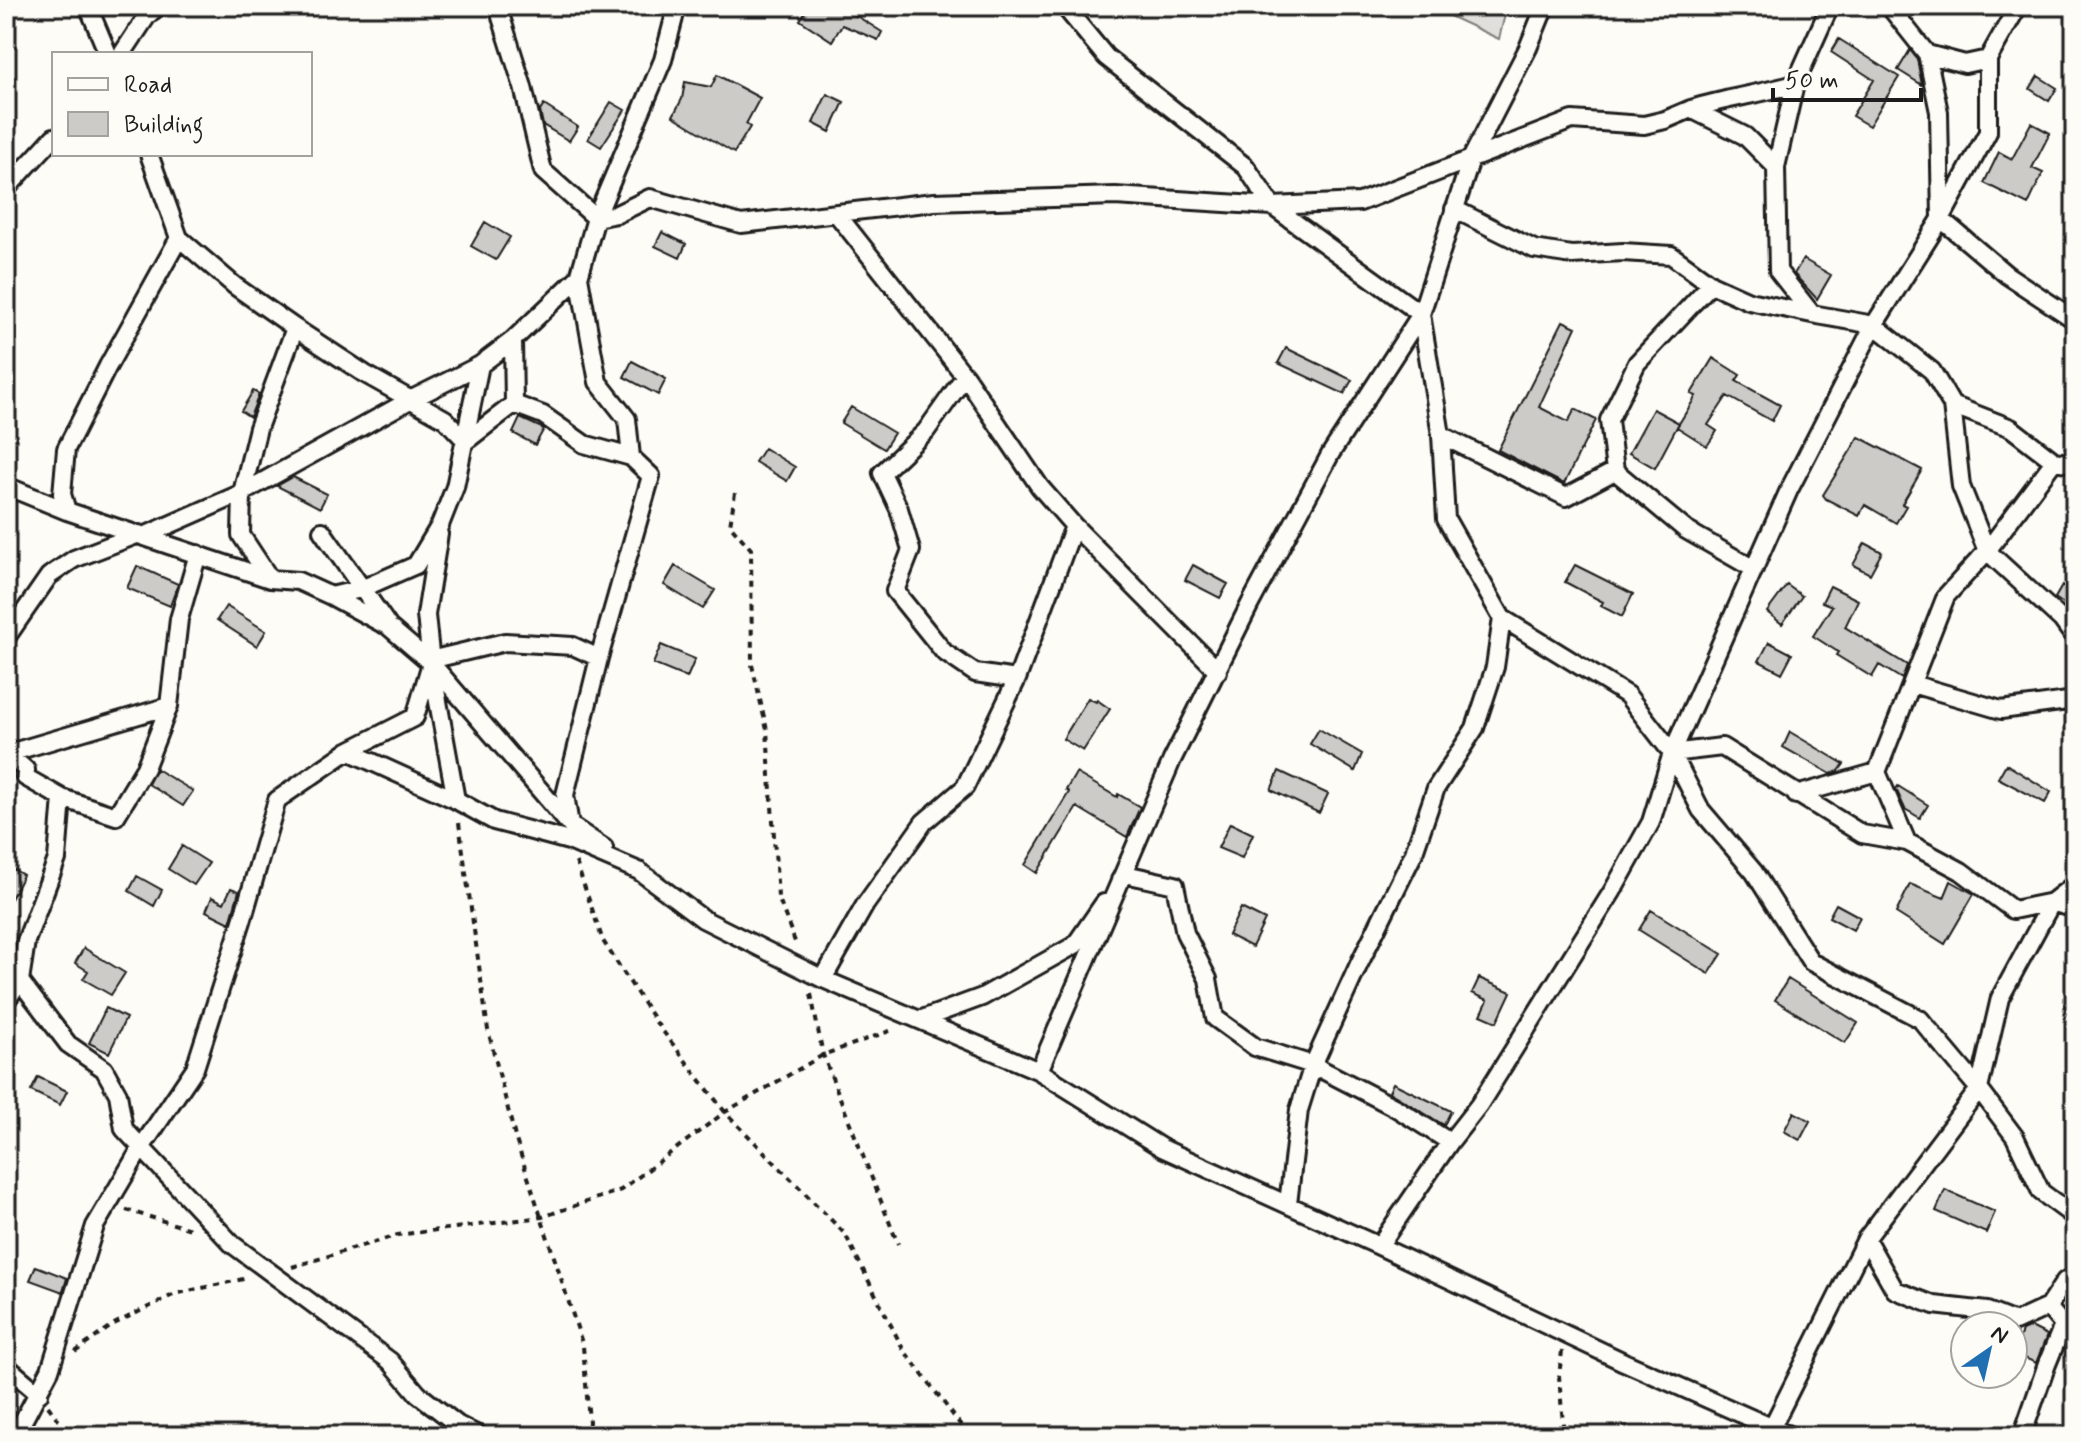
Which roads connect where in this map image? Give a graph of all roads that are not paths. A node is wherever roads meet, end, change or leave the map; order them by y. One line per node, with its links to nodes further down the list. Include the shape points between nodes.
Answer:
1 (88, 6): 10 (street)
2 (158, 6): 11 (street)
3 (677, 6): 24 (street, via 663,60)
4 (1064, 6): 21 (street, via 1106,57 1246,167)
5 (1545, 6): 18 (street)
6 (1830, 6): 14 (street)
7 (1889, 6): 12 (street)
8 (2018, 6): 13 (street)
9 (497, 10): 24 (street, via 543,171)
10 (107, 52)
11 (123, 52)
12 (1927, 54): 13 (street, via 1965,64); 25 (street, via 1939,112)
13 (1988, 59): 25 (street, via 1988,132)
14 (1795, 84): 15 (street); 19 (street)
15 (1691, 109): 18 (street, via 1644,125 1572,120); 19 (street, via 1745,136)
16 (52, 139): 20 (street)
17 (150, 156): 26 (street)
18 (1471, 159): 21 (street, via 1360,202); 22 (street)
19 (1776, 167): 30 (street, via 1778,271)
20 (6, 189)
21 (1272, 206): 23 (street, via 1115,196 934,202); 29 (street)
22 (1454, 209): 28 (street, via 1534,249 1572,255 1671,255); 29 (street)
23 (836, 213): 24 (street, via 741,224 650,198); 36 (street)
24 (596, 218): 27 (street)
25 (1941, 219): 31 (street, via 2007,275); 32 (street)
26 (179, 238): 33 (street); 48 (street, via 66,449 62,494)
27 (579, 277): 34 (street); 42 (street, via 598,382 627,419)
28 (1711, 284): 30 (street, via 1749,301); 45 (street, via 1637,363 1609,420)
29 (1421, 314): 40 (street); 65 (street, via 1331,453)
30 (1812, 314): 32 (street)
31 (2075, 320)
32 (1874, 325): 39 (street, via 1932,371); 55 (street, via 1806,454)
33 (295, 328): 37 (street); 47 (street, via 258,428)
34 (513, 340): 35 (street); 38 (street)
35 (480, 365): 37 (street); 41 (street)
36 (965, 376): 50 (street, via 1040,487); 66 (street, via 926,431 882,473 911,550 895,591 944,652 975,673)
37 (410, 400): 41 (street, via 445,419); 47 (street)
38 (514, 404): 41 (street); 42 (street, via 543,415 584,444)
39 (1952, 405): 43 (street, via 2011,428); 53 (street, via 1961,486)
40 (1441, 435): 45 (street, via 1566,497); 59 (street, via 1446,519)
41 (466, 441): 49 (street)
42 (631, 457): 63 (street, via 651,476)
43 (2054, 461): 44 (street); 53 (street)
44 (2075, 464)
45 (1615, 471): 55 (street, via 1686,530)
46 (6, 486): 48 (street)
47 (242, 493): 52 (street); 56 (street, via 241,535)
48 (67, 511): 52 (street)
49 (440, 525): 57 (street, via 416,565); 64 (street, via 426,615)
50 (1074, 526): 65 (street); 66 (street)
51 (322, 531): 57 (street)
52 (141, 535): 54 (street); 61 (street, via 74,559 49,576)
53 (1987, 551): 62 (street); 67 (street, via 1946,596)
54 (198, 554): 56 (street); 69 (street, via 179,619)
55 (1754, 569): 72 (street)
56 (270, 579): 58 (street, via 298,581)
57 (361, 589): 58 (street); 60 (street)
58 (331, 596): 60 (street)
59 (1502, 618): 72 (street, via 1627,695); 87 (street, via 1495,667 1475,728 1436,788 1413,855)
60 (389, 627): 64 (street)
61 (6, 638)
62 (2075, 638)
63 (599, 658): 64 (street, via 573,646 505,642); 77 (street, via 565,795)
64 (430, 662): 70 (street, via 415,717); 76 (street); 77 (street)
65 (1218, 671): 79 (street, via 1172,760)
66 (1017, 679): 83 (street, via 965,787 924,822 865,905)
67 (1912, 684): 68 (street, via 2001,710); 73 (street)
68 (2075, 700)
69 (169, 706): 71 (street); 75 (street, via 145,768 116,816)
70 (348, 751): 76 (street); 91 (street, via 277,800 195,1068)
71 (6, 753): 75 (street, via 26,770 25,777)
72 (1672, 753): 74 (street, via 1722,747); 89 (street, via 1701,810 1754,872 1811,962 1920,1019); 90 (street, via 1651,822 1612,892 1479,1105)
73 (1877, 772): 74 (street); 78 (street)
74 (1796, 795): 78 (street, via 1862,834)
75 (62, 798): 84 (street, via 57,859 26,941)
76 (456, 800): 77 (street, via 494,821)
77 (569, 833): 83 (street, via 639,871 703,919)
78 (1907, 842): 81 (street, via 1961,871 2013,910)
79 (1125, 874): 86 (street, via 1075,945 982,997); 87 (street, via 1175,885 1185,933 1208,979 1215,1018 1255,1047); 88 (street)
80 (2075, 884): 81 (street)
81 (2052, 902): 82 (street); 89 (street, via 2000,998)
82 (2075, 909)
83 (823, 979): 86 (street)
84 (20, 981): 85 (street); 91 (street, via 68,1044 104,1069 118,1094 124,1129)
85 (6, 1001)
86 (922, 1019): 88 (street)
87 (1313, 1065): 90 (street); 92 (street, via 1299,1110)
88 (1039, 1071): 92 (street, via 1162,1148)
89 (1979, 1089): 93 (street, via 2015,1137 2041,1192); 94 (street)
90 (1450, 1142): 95 (street)
91 (141, 1148): 100 (street, via 95,1226); 103 (street, via 232,1244 390,1361 418,1394 458,1425)
92 (1288, 1204): 95 (street)
93 (2075, 1217)
94 (1866, 1239): 97 (street, via 1895,1290 1934,1305 1987,1311 2015,1322); 101 (street)
95 (1379, 1246): 101 (street)
96 (2075, 1277): 97 (street, via 2065,1281)
97 (2048, 1307): 98 (street)
98 (2069, 1326): 105 (street)
99 (6, 1366): 100 (street)
100 (39, 1394): 102 (street)
101 (1772, 1427): 104 (street)
102 (15, 1436)
103 (480, 1436)
104 (1791, 1436)
105 (2022, 1436)

